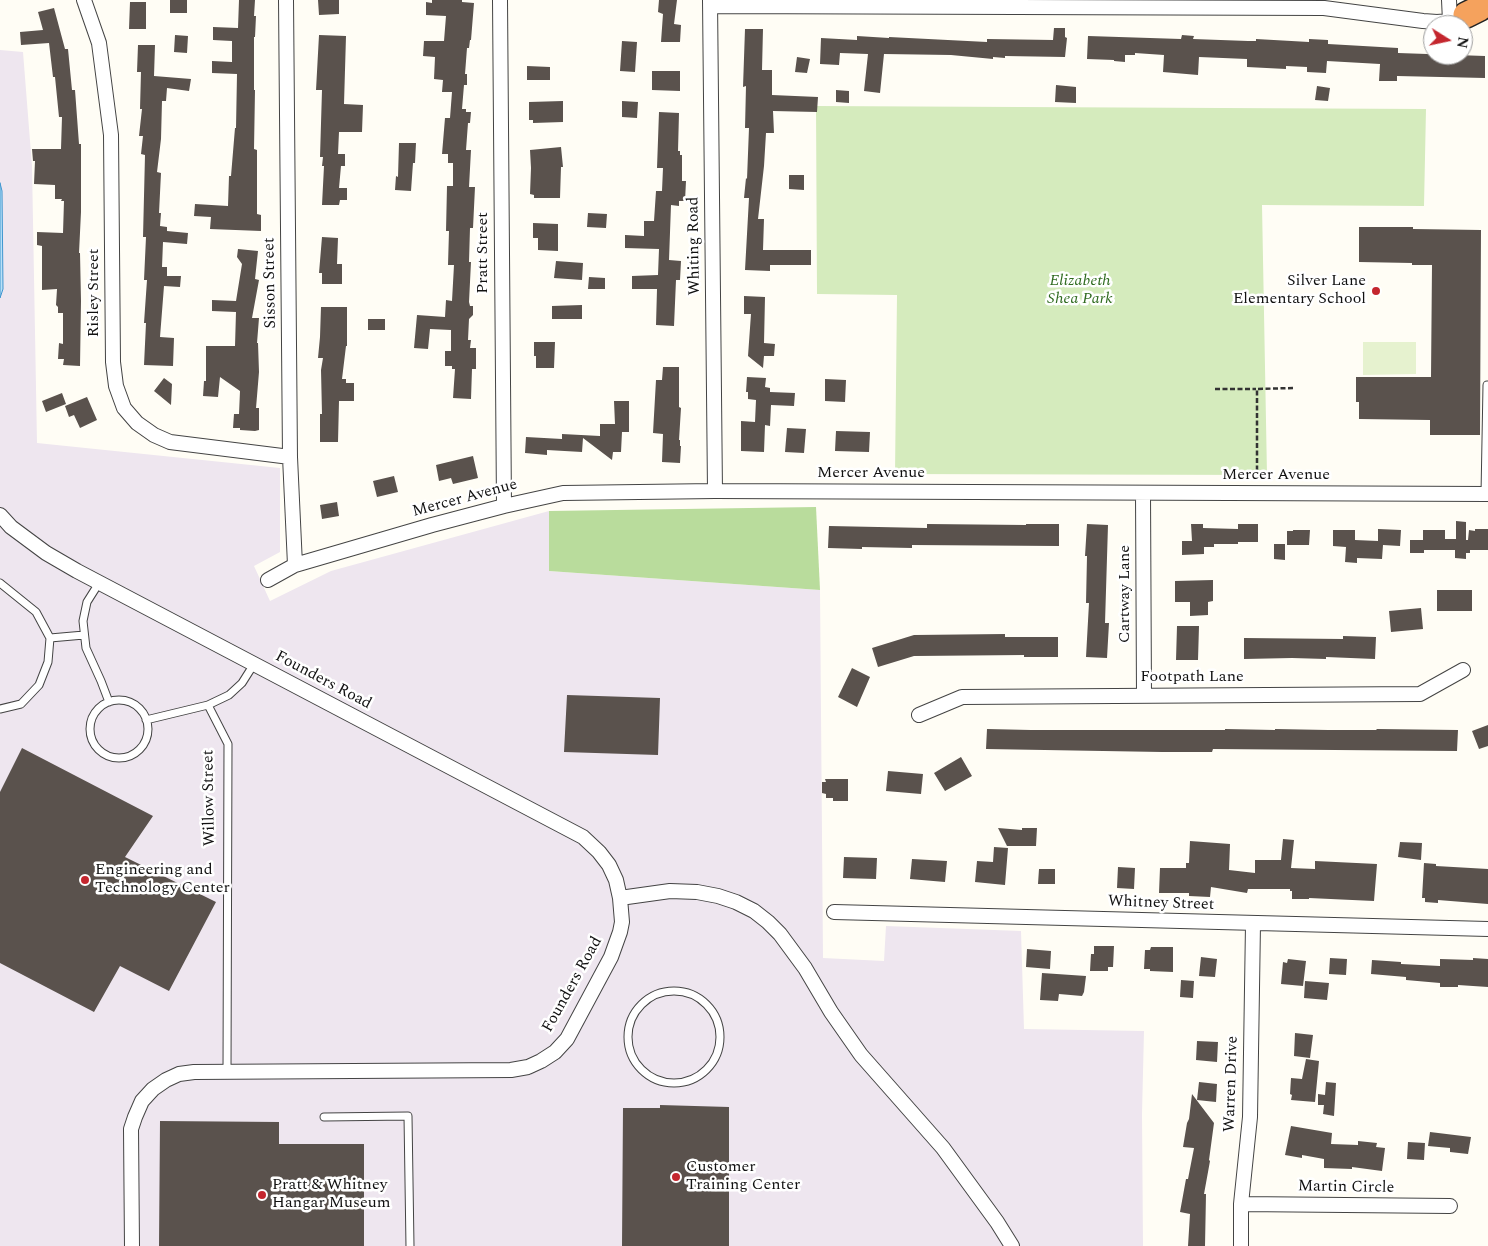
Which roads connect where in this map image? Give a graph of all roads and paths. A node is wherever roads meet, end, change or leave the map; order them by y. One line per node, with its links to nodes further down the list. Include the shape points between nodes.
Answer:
1 (84, 0): 13 (street, Risley Street, via 99,43 111,135 113,362 116,386 124,408 137,423 170,442)
2 (286, 0): 13 (street, Sisson Street)
3 (500, 0): 18 (street, Pratt Street)
4 (1487, 0): 8 (highway, via 1480,8)
5 (710, 3): 6 (street); 15 (street, Whiting Road)
6 (932, 3): 7 (street)
7 (1160, 4): 8 (street, via 1324,8 1423,21)
8 (1455, 12)
9 (1487, 385): 17 (lane)
10 (1293, 388): 12 (path)
11 (1215, 389): 12 (path)
12 (1257, 389): 14 (path)
13 (290, 457): 20 (street, Sisson Street)
14 (1257, 478)
15 (715, 491): 16 (street, Mercer Avenue); 18 (street, Mercer Avenue, via 563,493)
16 (1143, 493): 17 (street, Mercer Avenue); 28 (street, Cartway Lane)
17 (1487, 494)
18 (504, 506): 20 (street, Mercer Avenue)
19 (0, 515): 23 (street, via 46,553)
20 (295, 566): 21 (street, Mercer Avenue)
21 (268, 580)
22 (0, 583): 25 (lane, via 36,612)
23 (99, 583): 24 (lane, via 87,602); 26 (street)
24 (84, 635): 25 (lane); 29 (lane, via 86,648)
25 (50, 638): 31 (lane, via 48,662 39,685 21,704)
26 (254, 664): 30 (lane, via 229,696); 34 (street, Founders Road, via 583,837 609,864)
27 (1463, 670): 28 (street, Footpath Lane, via 1420,694)
28 (1144, 696): 32 (street, Footpath Lane, via 962,697)
29 (109, 702): 33 (lane, via 127,701 136,705); 33 (lane, via 95,712 90,730 96,746 110,756 119,758 136,752 146,738)
30 (208, 706): 33 (lane); 38 (lane, Willow Street, via 228,744)
31 (0, 709)
32 (920, 715)
33 (146, 720)
34 (620, 898): 38 (street, Founders Road, via 622,922 611,957 567,1039 541,1062 511,1070); 45 (street, via 670,891 697,892 736,902 768,922 805,968 861,1054 943,1148)
35 (834, 912): 36 (street, Whitney Street)
36 (1253, 924): 37 (street, Whitney Street); 41 (street, Warren Drive, via 1250,1117)
37 (1488, 929)
38 (227, 1072): 43 (street, via 179,1074 153,1089 142,1102 131,1129)
39 (695, 1079): 39 (lane, via 716,1059 721,1032 717,1016 700,998 688,992 661,992 649,998 632,1018 628,1045 633,1058 653,1079 667,1083)
40 (324, 1117): 44 (lane, via 408,1116)
41 (1241, 1204): 42 (street, Martin Circle); 46 (street, Warren Drive)
42 (1450, 1206)
43 (132, 1246)
44 (410, 1246)
45 (1012, 1246)
46 (1241, 1246)

